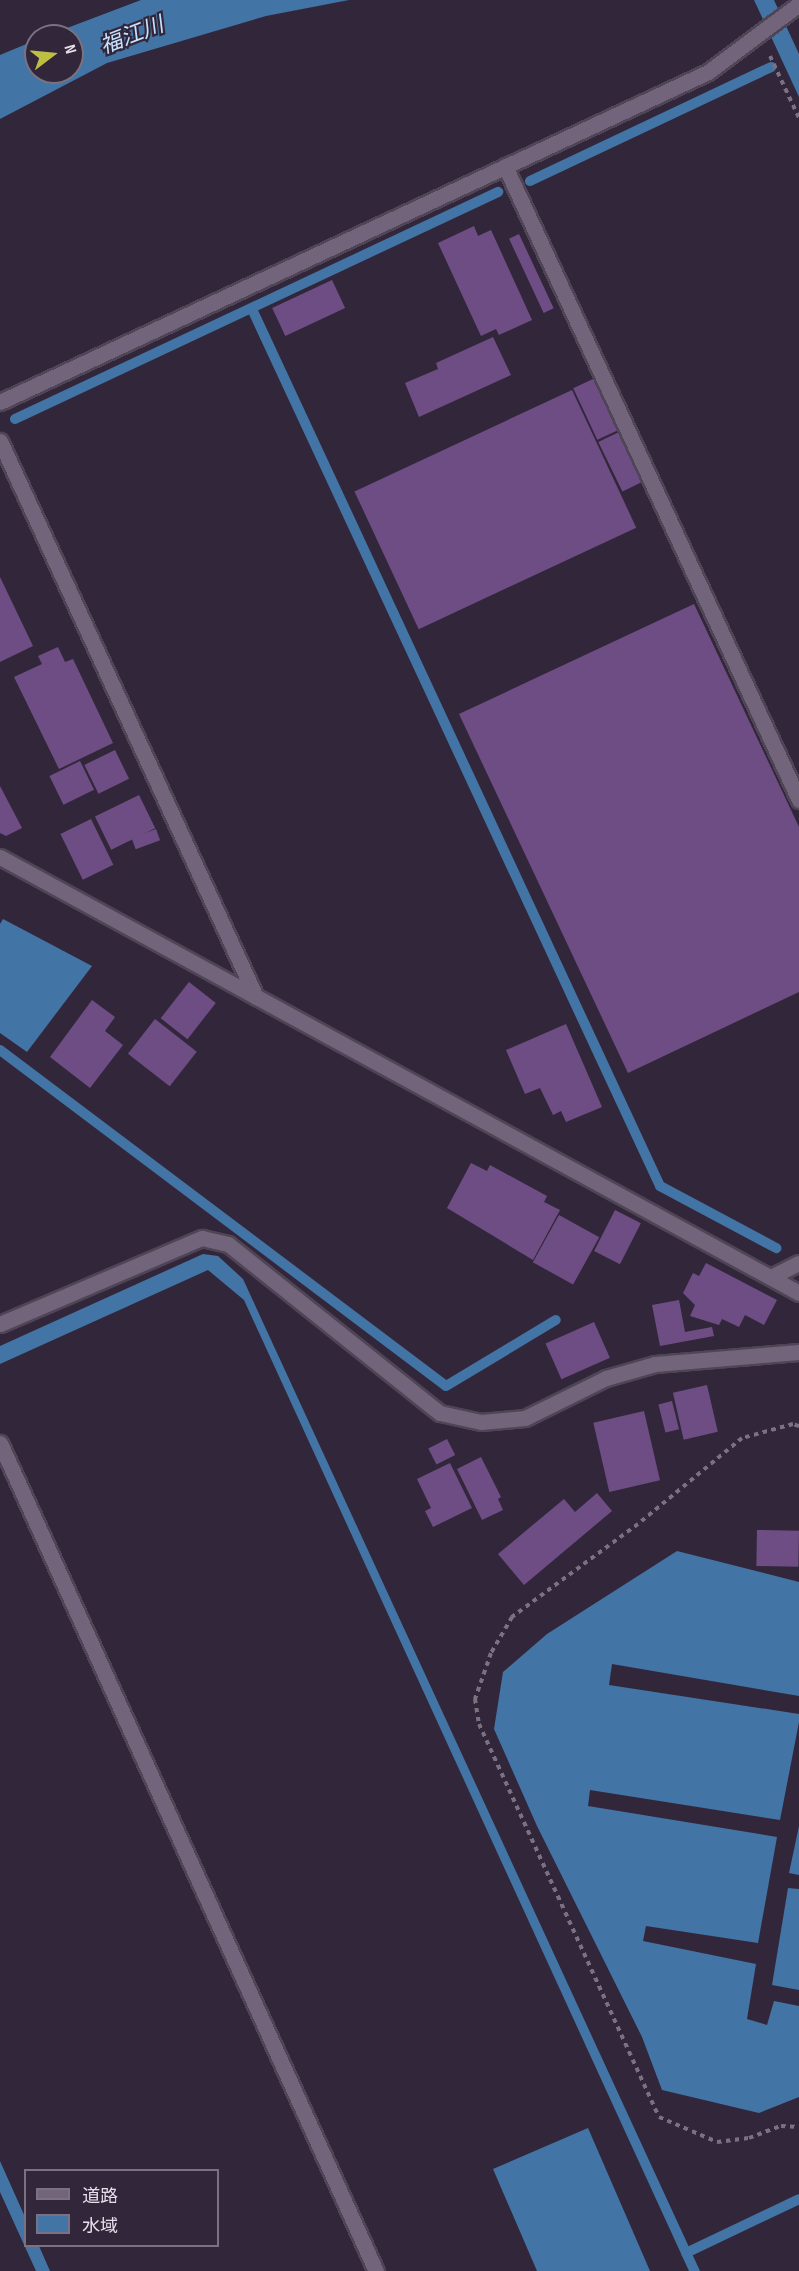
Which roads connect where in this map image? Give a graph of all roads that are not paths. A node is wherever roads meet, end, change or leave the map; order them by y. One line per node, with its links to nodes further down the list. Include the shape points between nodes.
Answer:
1 (795, 8): 2 (street, via 708,72)
2 (505, 166): 3 (street); 5 (street)
3 (0, 402)
4 (0, 441): 7 (street)
5 (799, 800)
6 (0, 857): 7 (street)
7 (256, 997): 9 (street)
8 (799, 1263): 9 (street)
9 (771, 1277): 10 (street)
10 (799, 1293)
11 (0, 1324): 12 (street, via 202,1238 228,1244 440,1413 481,1422 525,1418 606,1378 655,1364)
12 (799, 1352)
13 (0, 1443): 14 (street)
14 (376, 2271)

